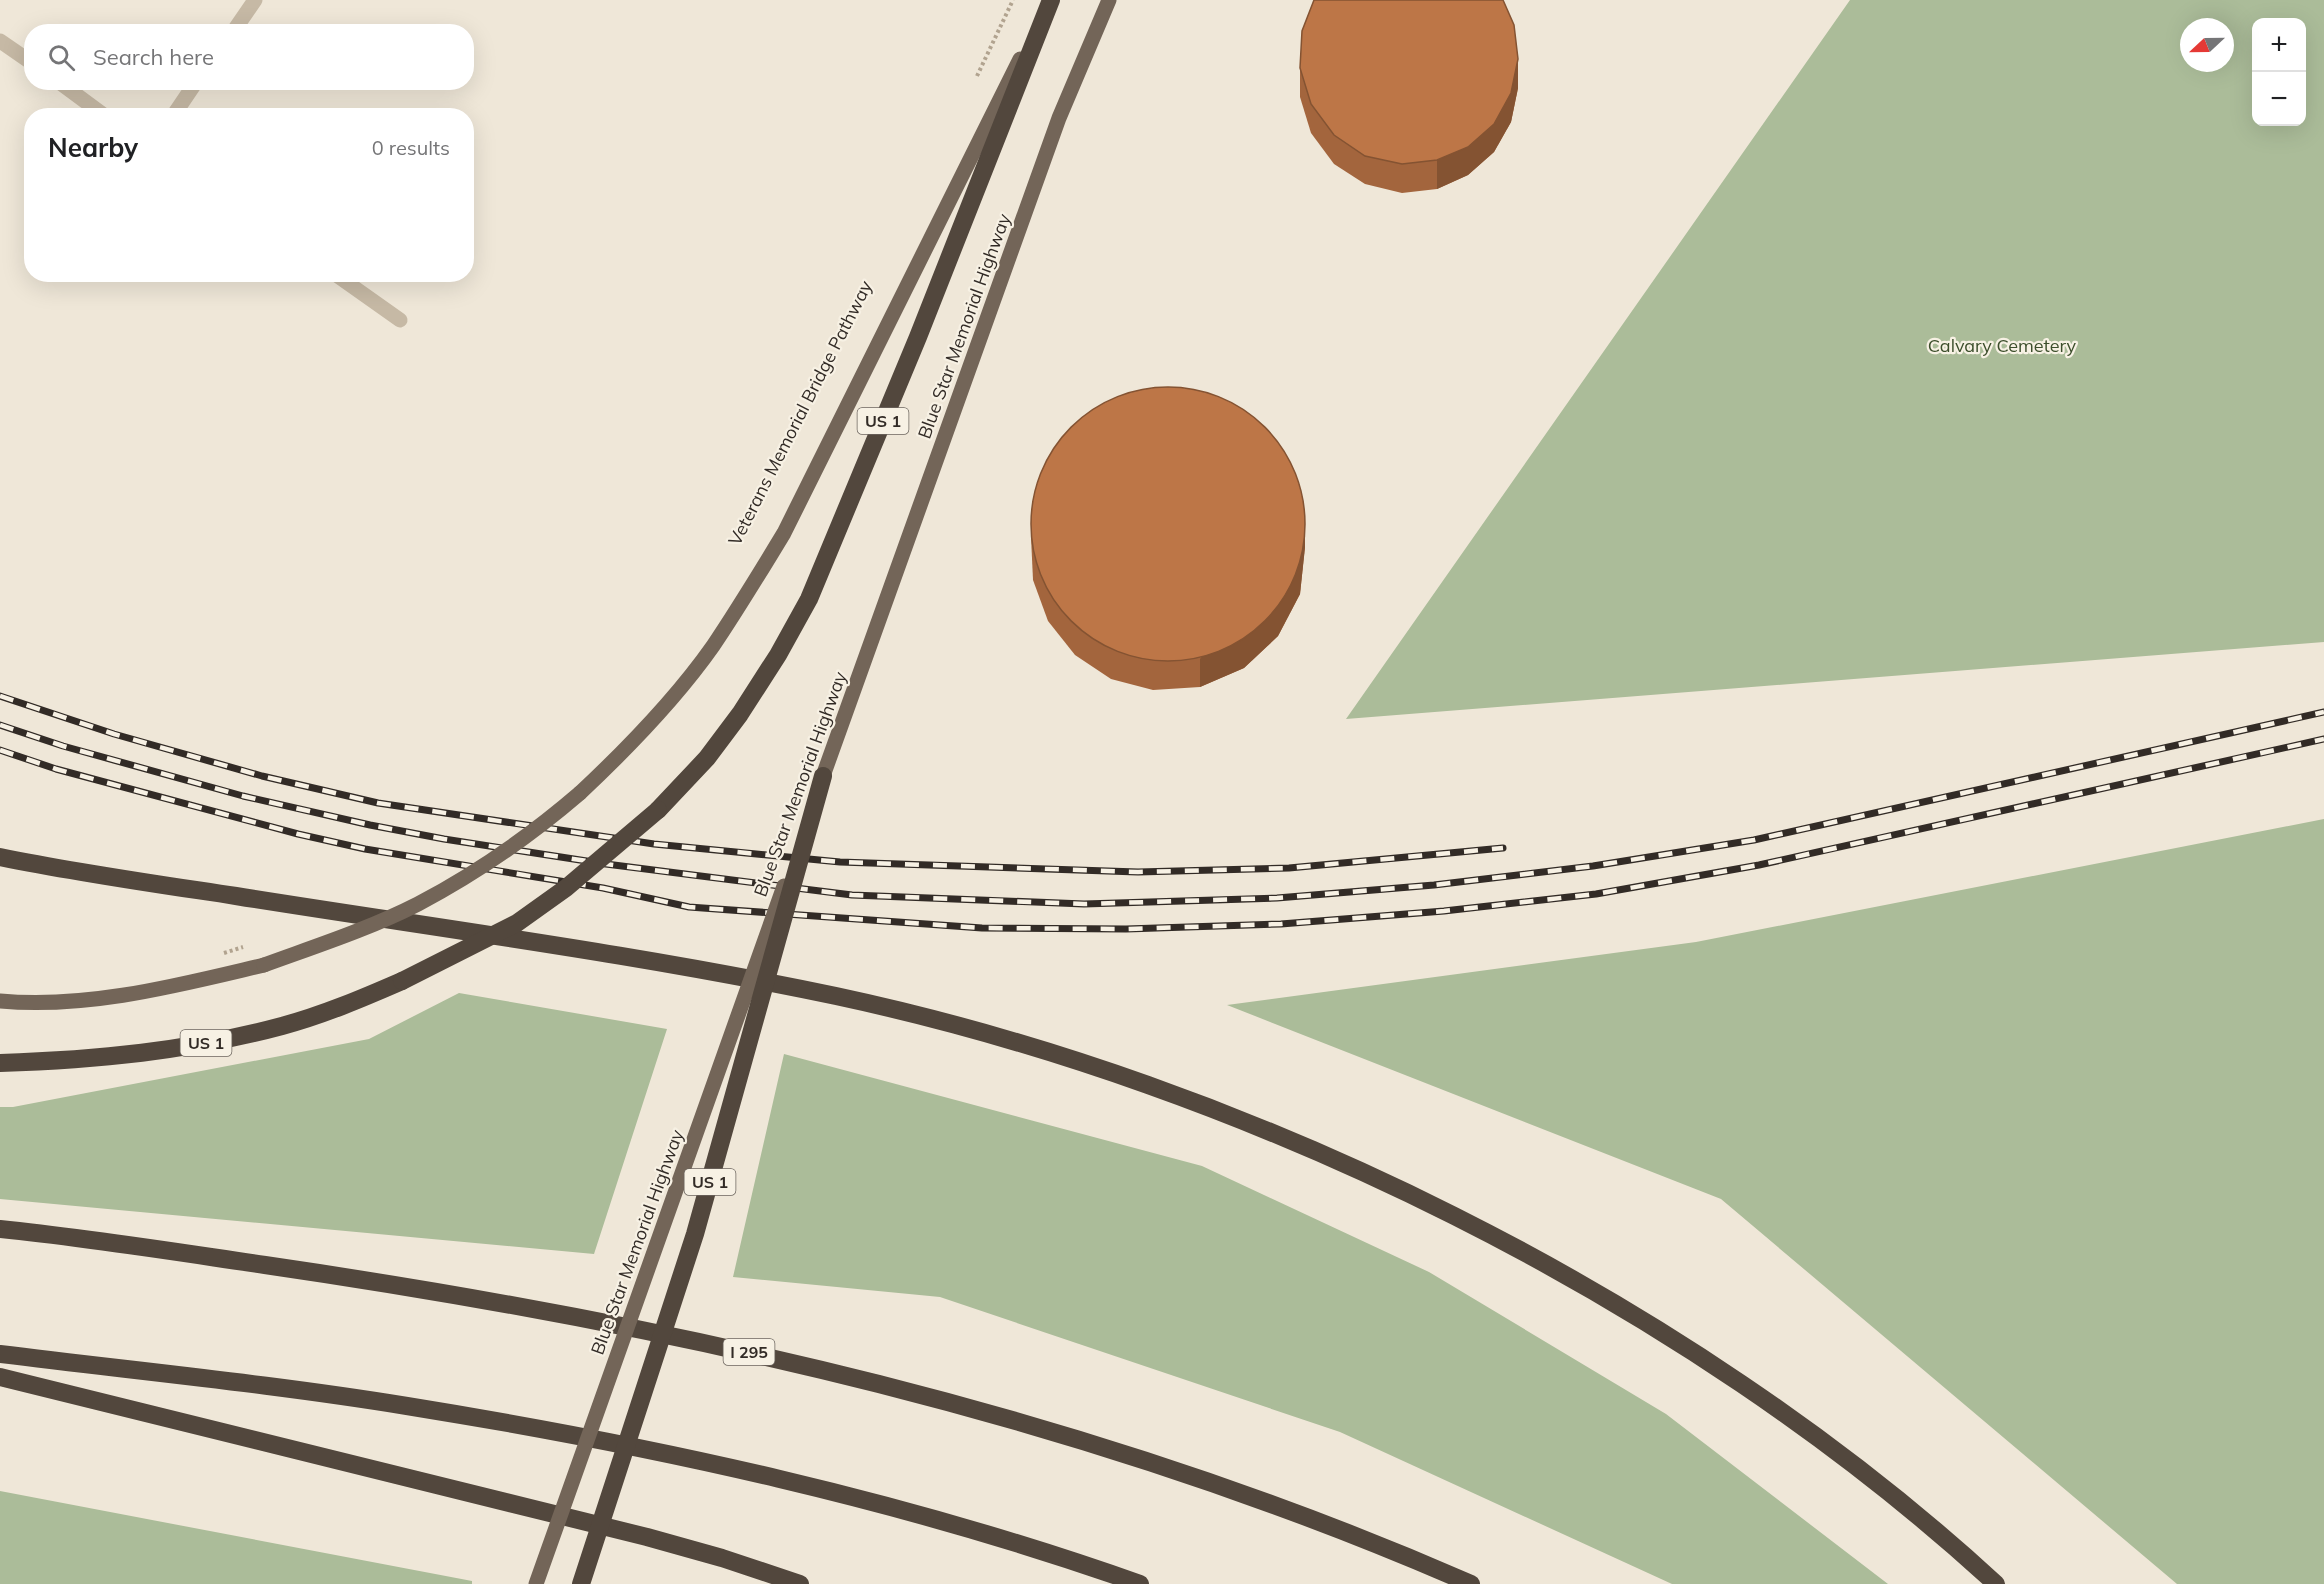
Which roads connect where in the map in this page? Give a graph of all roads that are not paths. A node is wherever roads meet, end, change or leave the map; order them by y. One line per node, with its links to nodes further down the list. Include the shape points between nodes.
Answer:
1 (255, 0): 4 (lane)
2 (1050, 0): 15 (main road, bridge, via 773,551 712,648 623,754 530,836 416,905 264,965 147,992 82,1000); 16 (highway, US 1, bridge, via 918,337 809,599 740,714 707,758 658,810 566,888 517,923 344,1006 283,1026 147,1053)
3 (1109, 0): 13 (main road, Blue Star Memorial Highway / US 1, via 1059,118)
4 (238, 24)
5 (0, 41): 6 (lane)
6 (24, 58)
7 (70, 90): 9 (lane)
8 (191, 90): 10 (lane)
9 (94, 108)
10 (178, 108)
11 (346, 282): 12 (lane)
12 (400, 320)
13 (823, 776): 20 (main road, Blue Star Memorial Highway, bridge); 21 (highway, US 1, bridge, via 695,1234)
14 (0, 857): 25 (highway, via 683,967 834,996 935,1019 1126,1077 1354,1170 1592,1291 1675,1341 1815,1436 1888,1491)
15 (0, 1001)
16 (0, 1063)
17 (0, 1228): 24 (highway, I 295, via 479,1299 760,1354 1021,1422 1162,1467 1304,1516)
18 (0, 1354): 23 (highway, via 273,1386 570,1435 825,1490 959,1526)
19 (0, 1377): 22 (highway, via 646,1537)
20 (536, 1584)
21 (581, 1584)
22 (800, 1584)
23 (1140, 1584)
24 (1471, 1584)
25 (1996, 1584)

